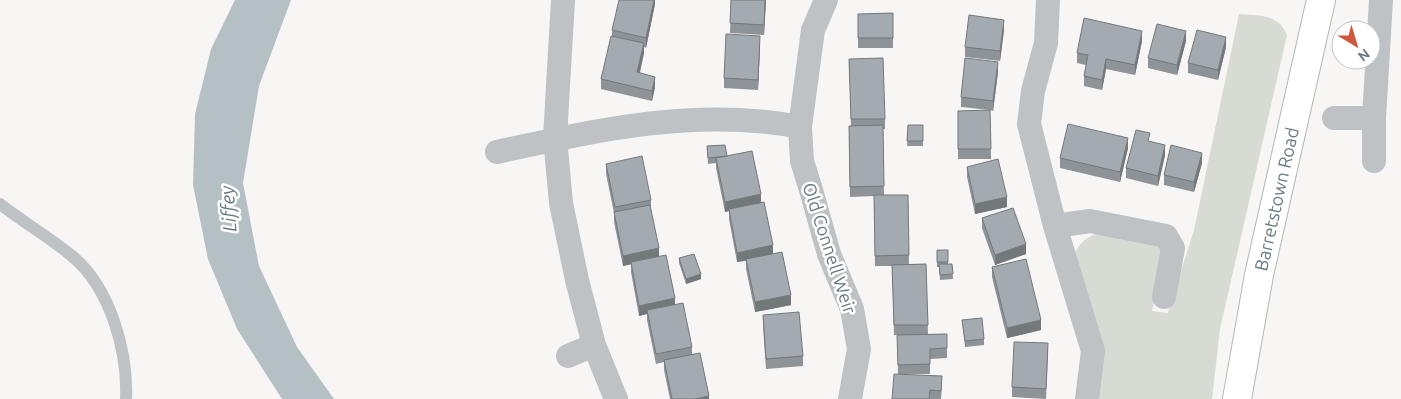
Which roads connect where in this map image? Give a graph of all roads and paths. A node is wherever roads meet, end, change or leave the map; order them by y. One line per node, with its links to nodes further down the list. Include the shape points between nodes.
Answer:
1 (563, 0): 9 (street)
2 (826, 0): 8 (street, Old Connell Weir, via 813,30)
3 (1048, 0): 13 (street, via 1046,43 1033,91 1029,124)
4 (1321, 0): 21 (street, Barretstown Road, via 1259,275)
5 (1381, 0): 7 (street)
6 (1334, 118): 7 (street)
7 (1374, 118): 11 (street)
8 (800, 127): 9 (street, via 765,120 670,120); 19 (street, Old Connell Weir, via 802,161 810,190 829,254 852,309 859,349)
9 (555, 138): 10 (street); 15 (street, via 561,203)
10 (497, 152)
11 (1374, 161)
12 (0, 204): 17 (lane, via 74,257 105,296 122,348)
13 (1055, 226): 14 (street, via 1090,221 1166,236 1173,248); 20 (street, via 1093,351)
14 (1164, 298)
15 (594, 345): 16 (street); 18 (street)
16 (568, 356)
17 (126, 399)
18 (616, 399)
19 (850, 399)
20 (1087, 399)
21 (1237, 399)

